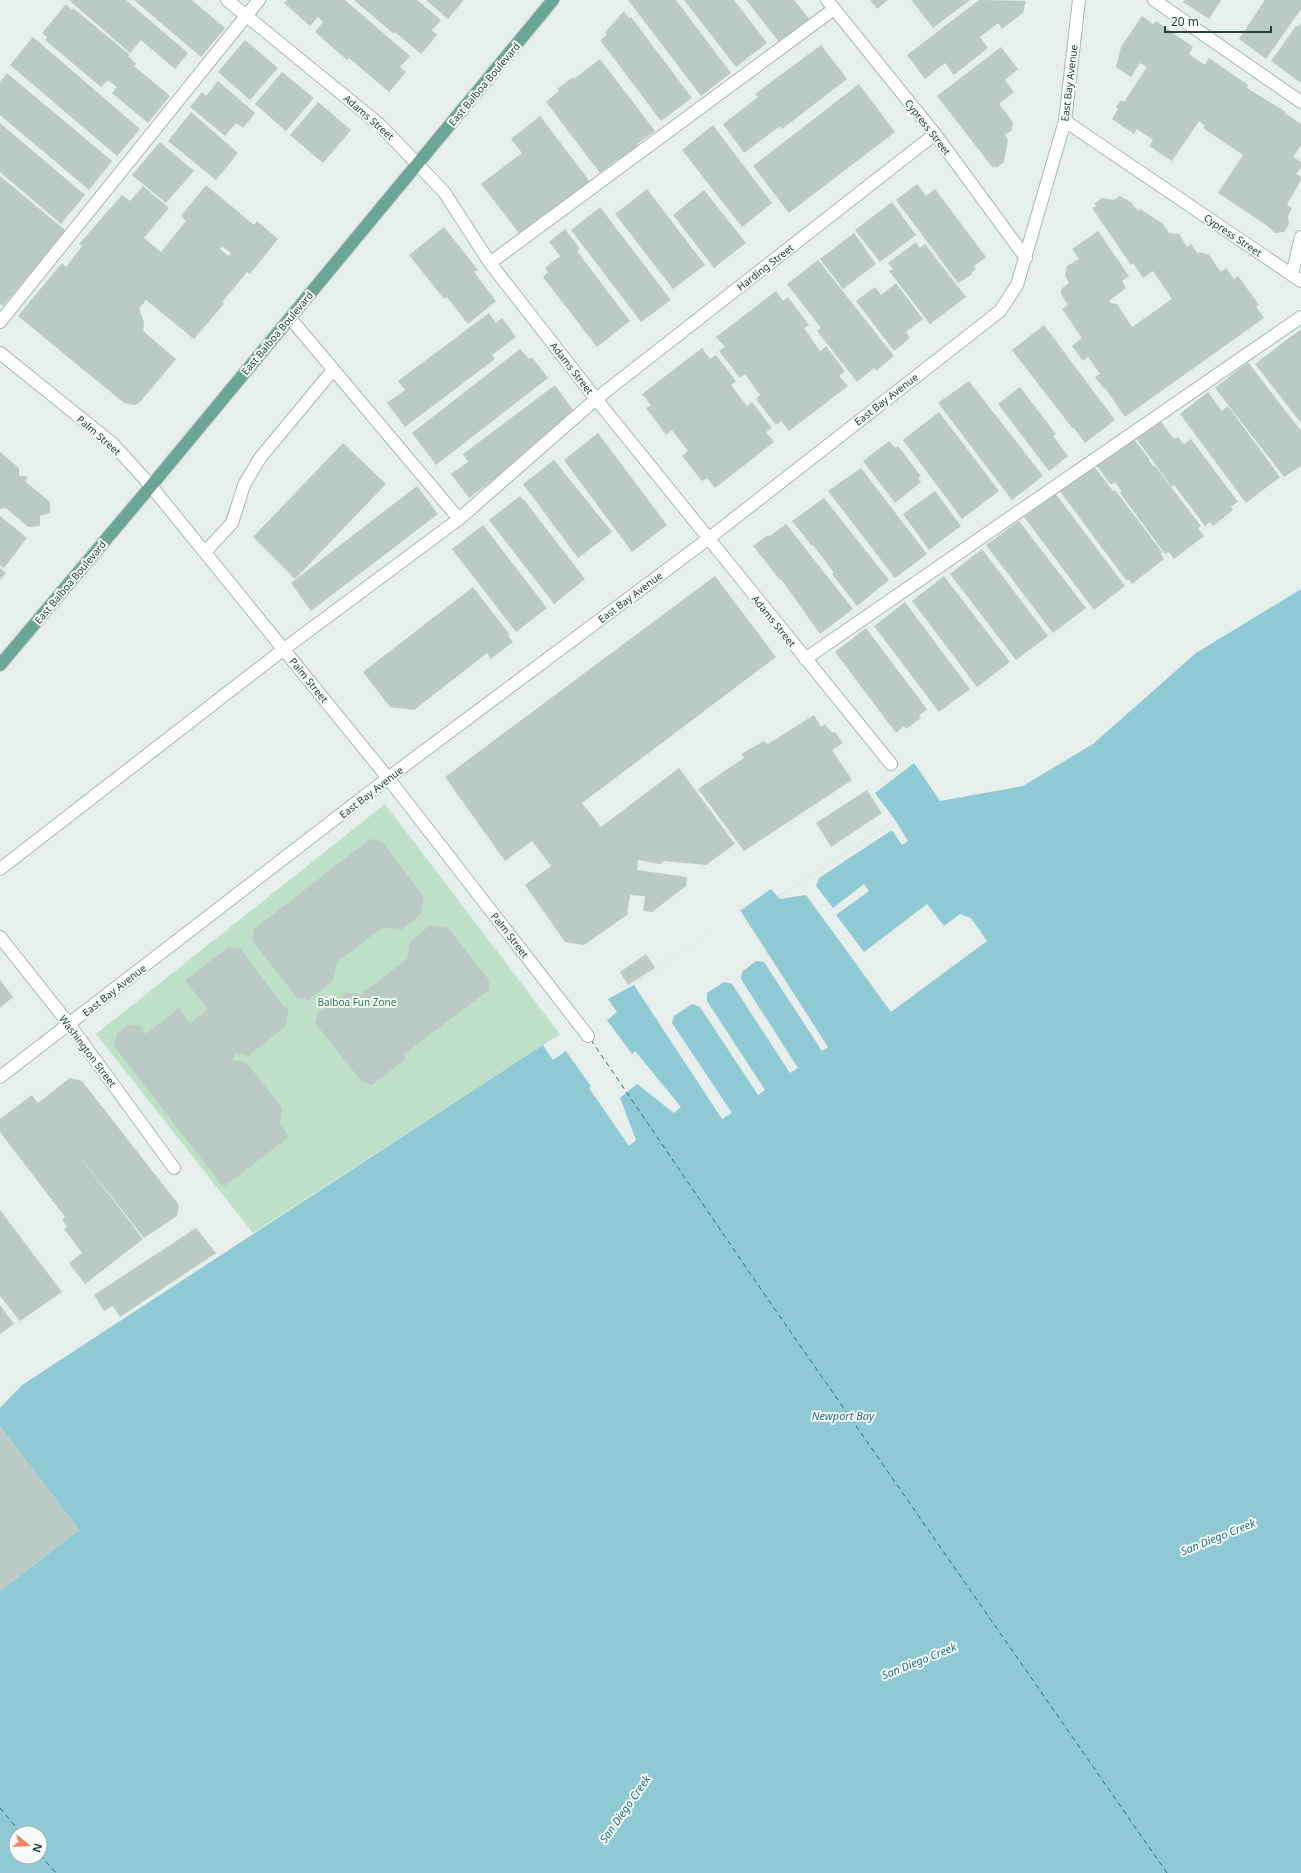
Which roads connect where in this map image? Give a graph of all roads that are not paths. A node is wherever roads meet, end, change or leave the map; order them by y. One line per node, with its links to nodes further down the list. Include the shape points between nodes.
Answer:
1 (227, 0): 7 (street, Adams Street)
2 (259, 0): 7 (street)
3 (553, 0): 11 (main road, East Balboa Boulevard)
4 (1079, 0): 9 (street, East Bay Avenue)
5 (1154, 0): 8 (street)
6 (830, 4): 10 (street, Cypress Street); 14 (street)
7 (245, 16): 11 (street, Adams Street, via 380,125); 18 (street)
8 (1301, 102)
9 (1065, 121): 13 (street, East Bay Avenue); 15 (street, Cypress Street)
10 (935, 134): 13 (street, Cypress Street); 21 (street, Harding Street)
11 (417, 163): 14 (street, Adams Street, via 444,192); 17 (main road, East Balboa Boulevard)
12 (1301, 237): 15 (street)
13 (1026, 258): 24 (street, East Bay Avenue, via 1017,285 1000,311)
14 (490, 263): 21 (street, Adams Street)
15 (1296, 278)
16 (1301, 317): 27 (street)
17 (290, 318): 20 (street); 22 (main road, East Balboa Boulevard)
18 (0, 322)
19 (0, 353): 22 (street, Palm Street, via 113,444)
20 (333, 370): 23 (street); 25 (street, via 260,458 244,484 232,523)
21 (596, 400): 23 (street, Harding Street); 24 (street, Adams Street)
22 (151, 486): 25 (street, Palm Street); 28 (main road, East Balboa Boulevard)
23 (459, 519): 26 (street, Harding Street)
24 (708, 539): 27 (street, Adams Street); 30 (street, East Bay Avenue)
25 (205, 552): 26 (street, Palm Street)
26 (284, 649): 30 (street, Palm Street); 31 (street, Harding Street)
27 (805, 659): 29 (street, Adams Street)
28 (0, 665)
29 (891, 764)
30 (388, 778): 33 (street, East Bay Avenue); 34 (street, Palm Street)
31 (0, 869)
32 (0, 937): 33 (street, Washington Street)
33 (69, 1024): 35 (street, East Bay Avenue); 36 (street, Washington Street)
34 (588, 1036)
35 (0, 1077)
36 (174, 1168)

